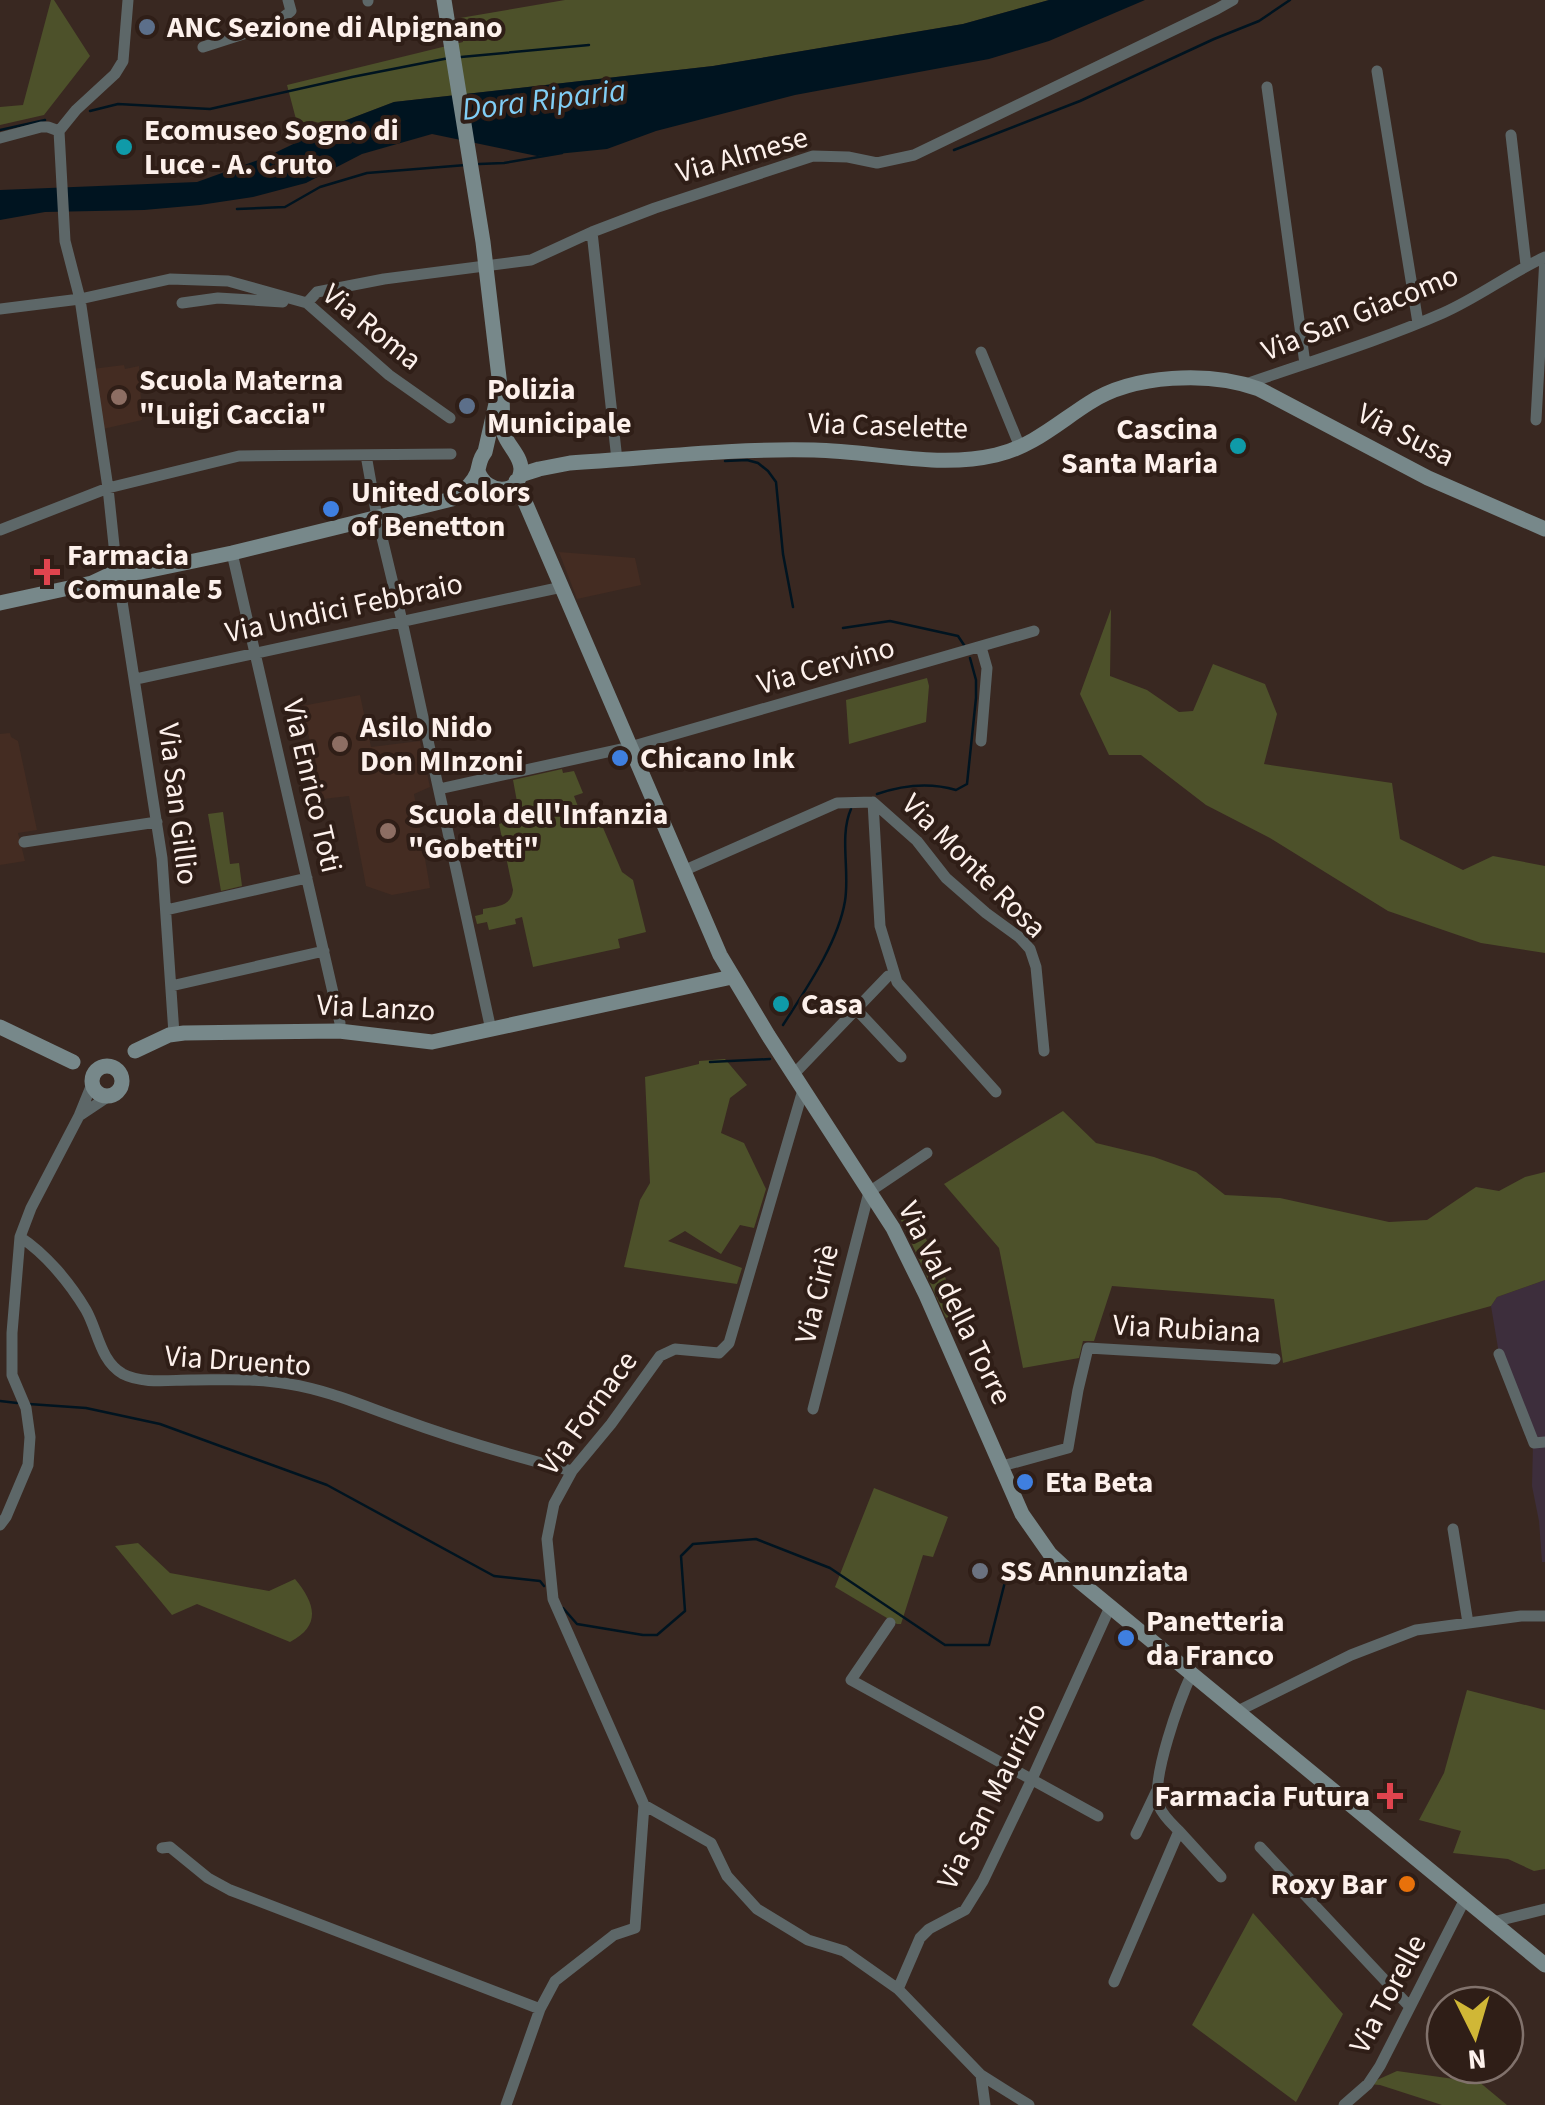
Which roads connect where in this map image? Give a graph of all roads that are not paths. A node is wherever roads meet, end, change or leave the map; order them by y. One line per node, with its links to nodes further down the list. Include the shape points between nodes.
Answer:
1 (128, 0): 9 (street, via 124,61)
2 (288, 0): 5 (street, via 291,11 281,21)
3 (1233, 0): 11 (street, Via Almese, via 914,155 877,163 813,156)
4 (445, 6): 14 (street)
5 (203, 47)
6 (1377, 71): 19 (street)
7 (1266, 87): 21 (street)
8 (1511, 135): 13 (street)
9 (59, 136): 10 (street, via 48,126); 15 (street, Via San Gillio, via 65,241)
10 (0, 138)
11 (592, 232): 14 (street, Via Almese, via 531,260); 31 (street)
12 (1545, 257): 13 (street, Via San Giacomo); 25 (street, Via San Giacomo)
13 (1526, 266): 19 (street, Via San Giacomo)
14 (486, 267): 17 (street, Via Almese, via 334,288 317,292); 23 (street)
15 (80, 298): 17 (street, Via Roma, via 170,278 228,281); 18 (street, Via Roma); 35 (street, Via San Gillio)
16 (182, 303): 17 (street)
17 (308, 303): 24 (street, Via Roma)
18 (0, 309)
19 (1418, 323): 21 (street, Via San Giacomo)
20 (981, 352): 26 (street)
21 (1305, 364): 22 (street, Via San Giacomo)
22 (1245, 384): 26 (street, Via Caselette, via 1131,384 1092,400); 37 (street, Via Susa)
23 (500, 386): 27 (street); 28 (street, via 502,426)
24 (450, 418)
25 (1536, 420)
26 (1020, 447): 31 (street, Via Caselette, via 958,461 812,450)
27 (485, 452): 28 (street, via 498,447); 33 (street)
28 (514, 453): 32 (street, Via Caselette); 34 (street, via 520,462)
29 (366, 454): 30 (street); 35 (street, via 239,456); 36 (street)
30 (451, 454)
31 (617, 460): 32 (street, Via Caselette)
32 (570, 463): 34 (street, Via Caselette, via 539,468)
33 (478, 472): 34 (street, via 484,484); 36 (street, via 456,498)
34 (508, 484): 36 (street, Via Caselette, via 460,504); 41 (street, Via Val della Torre, via 524,501)
35 (108, 488): 38 (street); 40 (street, Via San Gillio)
36 (378, 520): 39 (street); 43 (street)
37 (1545, 529)
38 (0, 530)
39 (232, 553): 40 (street); 46 (street, Via Enrico Toti)
40 (118, 578): 42 (street); 47 (street, Via San Gillio)
41 (562, 586): 43 (street, Via Undici Febbraio); 49 (street, Via Val della Torre)
42 (0, 603)
43 (402, 621): 46 (street, Via Undici Febbraio); 50 (street)
44 (1034, 631): 45 (street, Via Cervino)
45 (982, 647): 48 (street, via 988,668); 49 (street, Via Cervino)
46 (256, 652): 47 (street, Via Undici Febbraio); 55 (street, Via Enrico Toti)
47 (136, 680): 52 (street, Via San Gillio)
48 (981, 740)
49 (630, 747): 50 (street, Via Cervino); 54 (street, Via Val della Torre)
50 (439, 789): 64 (street)
51 (873, 802): 54 (street, Via Monte Rosa, via 838,803); 67 (street, Via Monte Rosa, via 946,878 1030,949); 73 (street, via 880,926 890,965)
52 (157, 822): 53 (street); 56 (street, Via San Gillio)
53 (24, 842)
54 (683, 871): 59 (street, Via Val della Torre)
55 (307, 878): 56 (street); 57 (street, Via Enrico Toti)
56 (166, 910): 60 (street, Via San Gillio)
57 (324, 951): 60 (street); 63 (street, Via Enrico Toti)
58 (888, 976): 61 (street)
59 (732, 977): 64 (street, Via Lanzo); 70 (street, Via Val della Torre)
60 (171, 986): 65 (street, Via San Gillio)
61 (856, 1009): 68 (street); 70 (street)
62 (0, 1027): 69 (street)
63 (339, 1030): 64 (street, Via Lanzo, via 426,1042); 65 (street, Via Lanzo)
64 (491, 1030)
65 (174, 1034): 66 (street, Via Lanzo)
66 (135, 1051): 69 (street, Via Lanzo); 71 (street)
67 (1044, 1051)
68 (901, 1057)
69 (98, 1075): 71 (street, via 119,1072); 74 (street, via 100,1094); 75 (street)
70 (793, 1075): 72 (street, Via Val della Torre)
71 (122, 1080): 74 (street)
72 (803, 1090): 77 (street, Via Val della Torre); 84 (street, Via Fornace, via 728,1344 719,1353 675,1349 660,1356)
73 (996, 1092)
74 (109, 1096): 75 (street)
75 (79, 1116): 78 (street)
76 (927, 1152): 77 (street)
77 (869, 1192): 81 (street, Via Ciriè); 83 (street, Via Val della Torre, via 926,1294)
78 (20, 1237): 84 (street, Via Druento, via 74,1292 109,1364 131,1378 288,1383); 85 (street, via 12,1375 30,1437 28,1465)
79 (1499, 1354): 82 (street, via 1534,1443)
80 (1275, 1359): 83 (street, Via Rubiana, via 1088,1348 1068,1448)
81 (814, 1408)
82 (1545, 1442)
83 (1002, 1466): 87 (street, Via Val della Torre, via 1022,1514 1050,1554)
84 (572, 1471): 95 (street, Via Fornace, via 554,1504 547,1539 553,1598)
85 (0, 1525)
86 (1452, 1529): 90 (street)
87 (1110, 1606): 91 (street, Via Val della Torre); 93 (street, Via San Maurizio)
88 (1545, 1616): 90 (street)
89 (890, 1623): 93 (street, via 851,1680)
90 (1468, 1623): 92 (street, via 1416,1630)
91 (1192, 1673): 92 (street, Via Val della Torre); 94 (street)
92 (1238, 1711): 102 (street, Via Val della Torre)
93 (1032, 1779): 96 (street); 107 (street, Via San Maurizio, via 983,1881 964,1910 920,1938)
94 (1157, 1790): 97 (street, via 1159,1806); 98 (street)
95 (644, 1805): 107 (street, via 710,1843 727,1876 757,1909 808,1940 844,1951); 109 (street, Via Fornace, via 635,1928 614,1935 554,1982)
96 (1098, 1816)
97 (1179, 1832): 101 (street); 106 (street)
98 (1136, 1834)
99 (1260, 1846): 108 (street)
100 (162, 1848): 109 (street, via 170,1847 230,1890)
101 (1221, 1877)
102 (1466, 1899): 104 (street, Via Val della Torre); 108 (street, Via Torelle)
103 (1545, 1908): 104 (street)
104 (1493, 1922): 105 (street, Via Val della Torre)
105 (1545, 1965)
106 (1114, 1982)
107 (898, 1989): 110 (street)
108 (1410, 2007): 114 (street, Via Torelle, via 1368,2084)
109 (540, 2009): 111 (street, Via Fornace)
110 (981, 2074): 112 (street); 113 (street)
111 (506, 2105)
112 (985, 2105)
113 (1029, 2105)
114 (1344, 2105)

